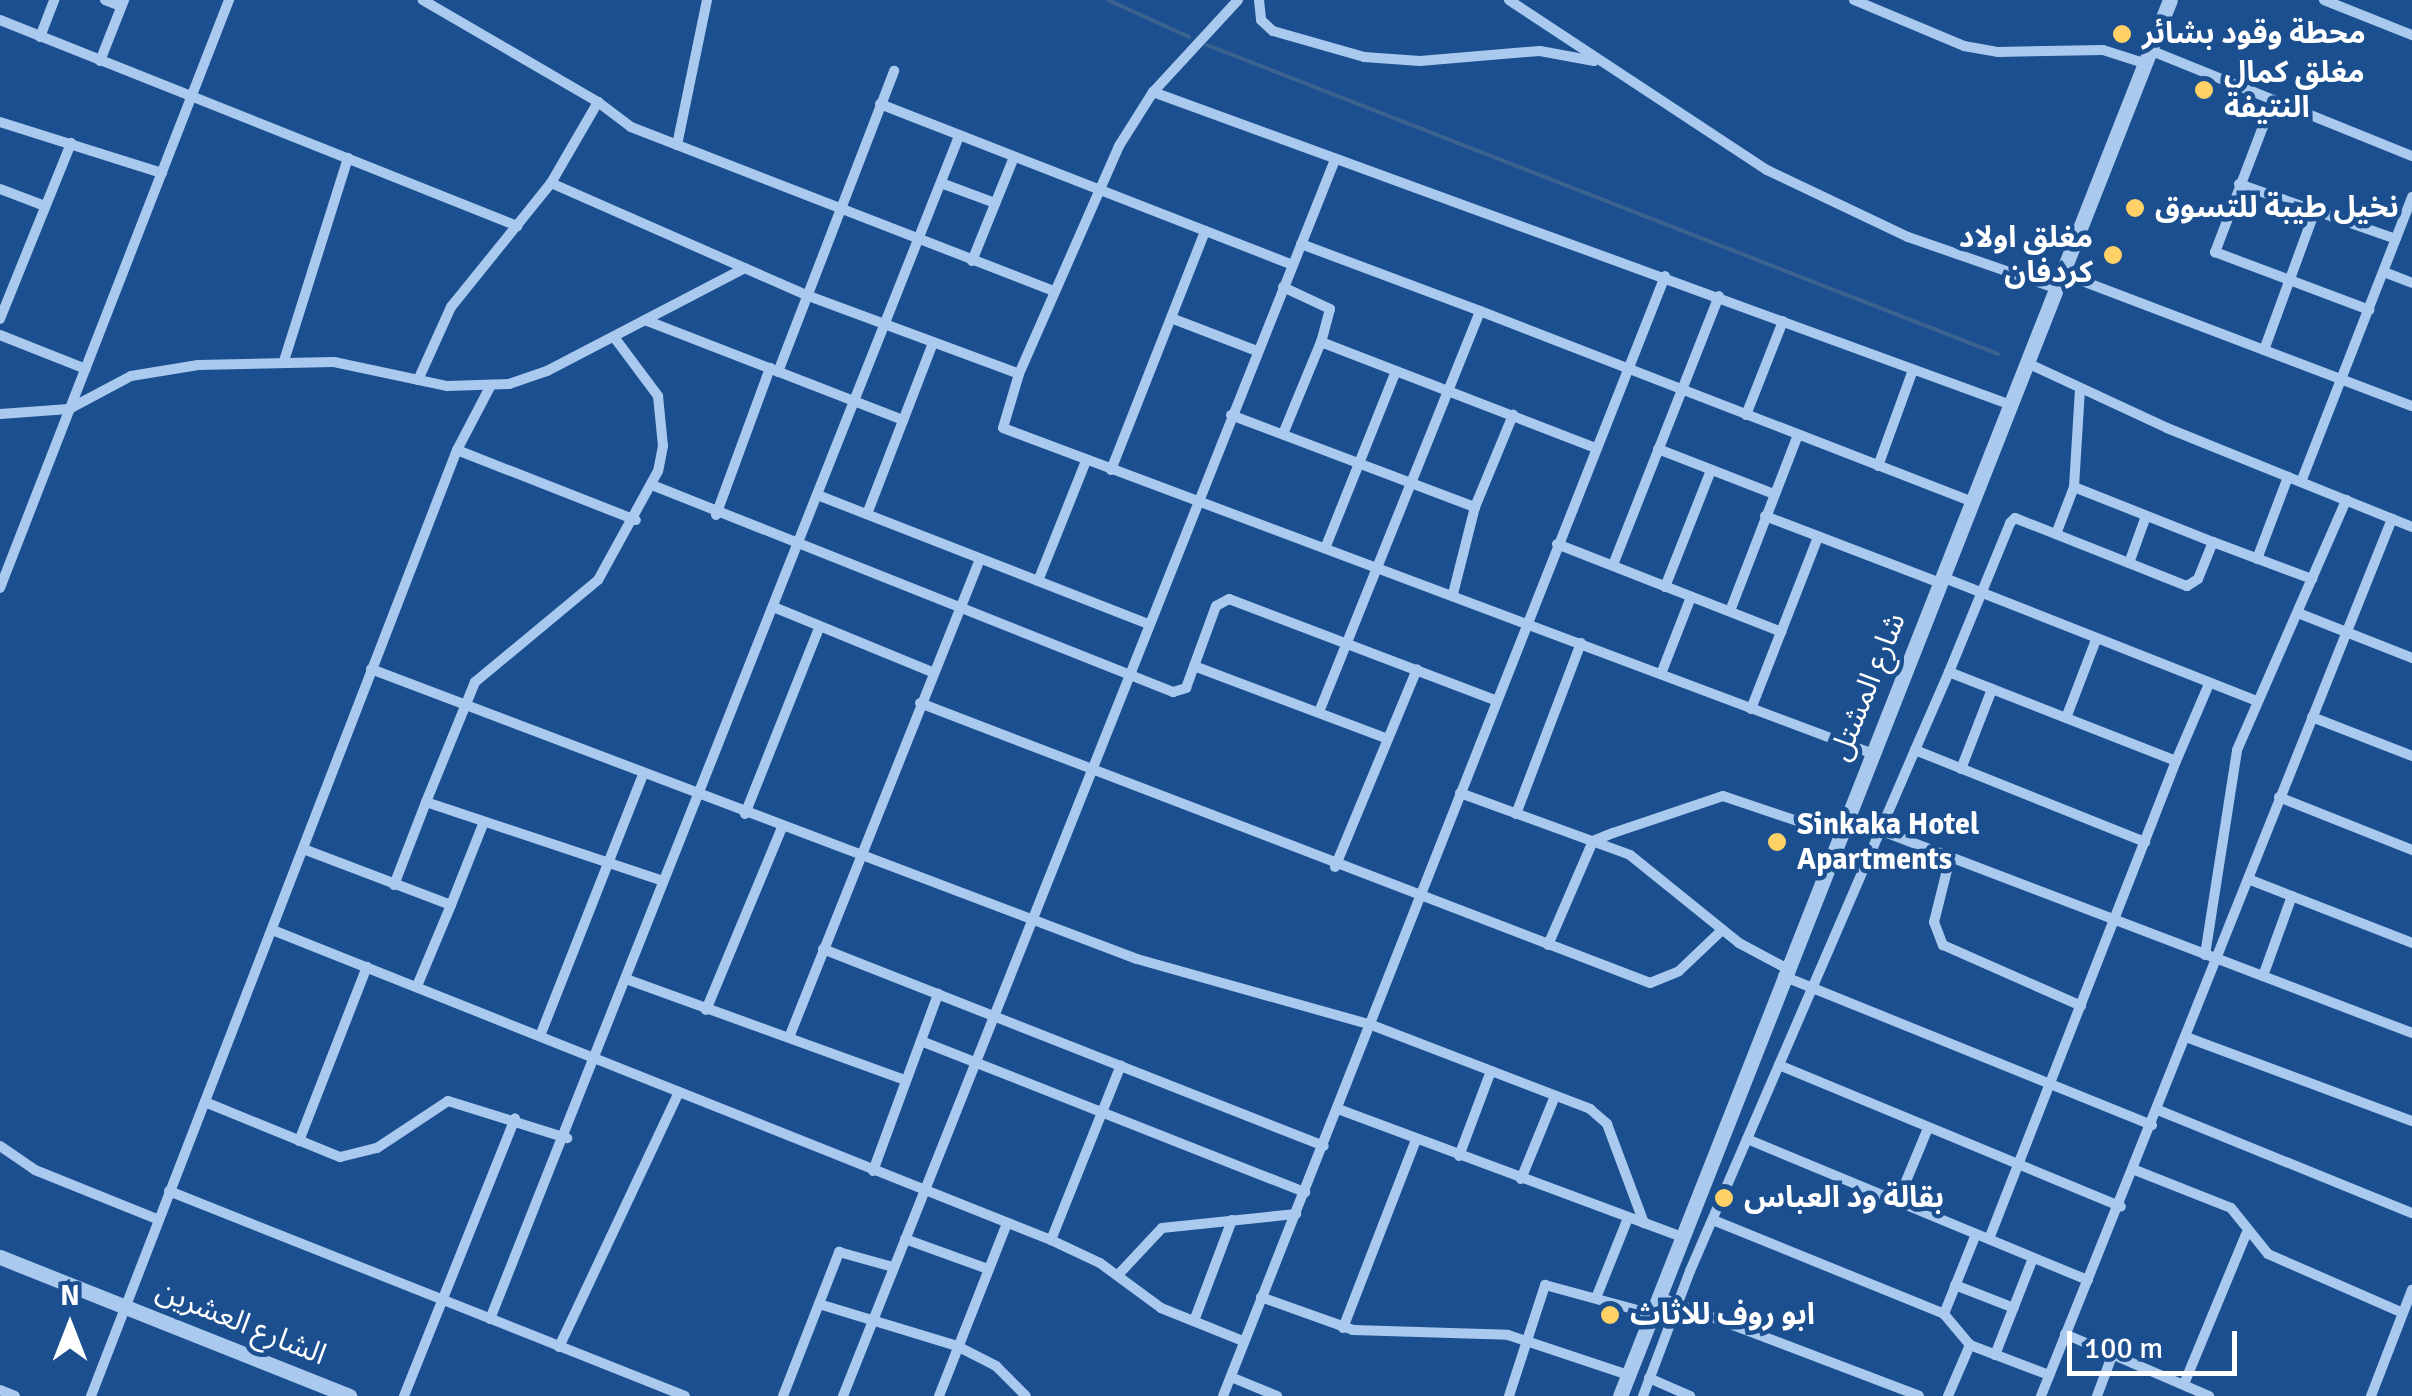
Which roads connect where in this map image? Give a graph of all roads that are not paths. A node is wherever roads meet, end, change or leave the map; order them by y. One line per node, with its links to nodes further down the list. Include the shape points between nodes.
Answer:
1 (54, 0): 15 (street)
2 (105, 0): 12 (street)
3 (228, 0): 21 (street)
4 (423, 0): 22 (street)
5 (706, 0): 28 (street)
6 (1238, 0): 20 (street)
7 (1259, 0): 18 (street, via 1261,20 1273,31 1364,56 1420,61 1540,52)
8 (1509, 0): 18 (street)
9 (1854, 0): 16 (street, via 1964,46)
10 (2324, 0): 14 (street)
11 (2164, 2): 16 (street, شارع المشتل)
12 (123, 3): 17 (street)
13 (0, 20): 15 (street)
14 (2412, 35)
15 (40, 36): 17 (street)
16 (2150, 58): 23 (street); 55 (street, شارع المشتل)
17 (100, 60): 21 (street)
18 (1604, 63): 55 (street, via 1682,119 1851,214)
19 (894, 71): 24 (street)
20 (1153, 92): 32 (street); 37 (street)
21 (192, 95): 31 (street); 33 (street)
22 (598, 102): 28 (street, via 631,127); 34 (street)
23 (2272, 103): 30 (street); 36 (street)
24 (880, 104): 26 (street); 42 (street)
25 (0, 122): 27 (street)
26 (959, 136): 29 (street); 35 (street)
27 (71, 142): 33 (street); 41 (street)
28 (677, 144): 42 (street)
29 (1014, 156): 37 (street); 40 (street)
30 (2412, 156)
31 (348, 158): 44 (street); 74 (street)
32 (1334, 162): 48 (street); 53 (street)
33 (162, 173): 76 (street)
34 (551, 183): 44 (street); 51 (street)
35 (941, 183): 40 (street); 47 (street)
36 (2239, 184): 43 (street); 54 (street, via 2215,252)
37 (1099, 188): 45 (street); 58 (street)
38 (0, 189): 41 (street)
39 (2412, 197): 46 (street)
40 (996, 203): 49 (street)
41 (45, 206): 64 (street)
42 (838, 210): 47 (street); 59 (street)
43 (2315, 211): 46 (street); 54 (street)
44 (517, 226): 82 (street, via 450,307)
45 (1205, 230): 50 (street); 63 (street)
46 (2396, 239): 52 (street)
47 (918, 241): 49 (street); 67 (street)
48 (1301, 244): 50 (street); 62 (street)
49 (972, 261): 58 (street)
50 (1292, 265): 57 (street)
51 (745, 268): 59 (street); 65 (street)
52 (2384, 272): 56 (street); 61 (street)
53 (1665, 276): 60 (street); 77 (street)
54 (2290, 280): 61 (street); 73 (street)
55 (2061, 281): 73 (street); 75 (street, شارع المشتل)
56 (2412, 283)
57 (1283, 288): 70 (street, via 1330,309); 72 (street)
58 (1053, 291): 81 (street)
59 (806, 295): 67 (street); 78 (street)
60 (1718, 296): 66 (street); 87 (street)
61 (2369, 310): 83 (street)
62 (1480, 311): 77 (street); 86 (street)
63 (1170, 318): 72 (street); 105 (street)
64 (0, 319)
65 (645, 320): 69 (street); 78 (street)
66 (1783, 321): 80 (street); 95 (street)
67 (886, 326): 71 (street); 88 (street)
68 (0, 335): 76 (street)
69 (614, 336): 84 (street, via 529,378); 110 (street, via 663,412 662,459)
70 (1321, 342): 79 (street); 97 (street)
71 (933, 343): 81 (street); 96 (street)
72 (1257, 350): 93 (street)
73 (2264, 350): 83 (street)
74 (284, 361): 82 (street, via 364,366); 91 (street, via 154,370 112,383)
75 (2028, 363): 85 (street); 89 (street, شارع المشتل)
76 (86, 369): 91 (street)
77 (1626, 369): 87 (street); 99 (street)
78 (774, 370): 88 (street); 119 (street)
79 (1396, 370): 86 (street); 103 (street)
80 (1913, 370): 89 (street); 104 (street)
81 (1019, 374): 102 (street, via 1003,428)
82 (418, 380): 84 (street)
83 (2341, 380): 90 (street); 109 (street)
84 (490, 387): 101 (street)
85 (2080, 389): 107 (street); 111 (street)
86 (1449, 390): 94 (street); 108 (street)
87 (1682, 390): 95 (street); 100 (street)
88 (856, 402): 96 (street); 113 (street)
89 (2011, 405): 116 (street, شارع المشتل)
90 (2412, 406)
91 (69, 409): 92 (street); 136 (street)
92 (0, 414)
93 (1231, 415): 97 (street); 115 (street)
94 (1513, 415): 99 (street); 117 (street)
95 (1746, 415): 98 (street)
96 (903, 420): 118 (street)
97 (1283, 434): 103 (street)
98 (1798, 435): 104 (street); 112 (street)
99 (1595, 448): 128 (street)
100 (1658, 449): 106 (street); 135 (street)
101 (457, 450): 123 (street); 159 (street)
102 (1086, 461): 105 (street); 139 (street)
103 (1360, 462): 108 (street); 130 (street)
104 (1878, 466): 116 (street)
105 (1111, 470): 115 (street)
106 (1711, 470): 112 (street); 140 (street)
107 (2288, 477): 109 (street); 132 (street)
108 (1411, 482): 117 (street); 134 (street)
109 (2301, 482): 114 (street)
110 (652, 486): 119 (street); 123 (street)
111 (2074, 487): 121 (street); 125 (street)
112 (1774, 494): 120 (street)
113 (820, 496): 118 (street); 129 (street)
114 (2346, 500): 122 (street); 138 (street)
115 (1196, 502): 130 (street); 150 (street)
116 (1973, 502): 137 (street, شارع المشتل)
117 (1475, 508): 143 (street)
118 (867, 514): 131 (street)
119 (716, 515): 129 (street)
120 (1766, 516): 126 (street); 147 (street)
121 (2146, 516): 127 (street); 133 (street)
122 (2392, 518): 124 (street); 152 (street)
123 (636, 520): 170 (street, via 586,594 502,654)
124 (2412, 526)
125 (2056, 534): 133 (street); 142 (street, via 2012,519)
126 (1818, 537): 137 (street); 153 (street)
127 (2213, 542): 132 (street); 133 (street, via 2193,584)
128 (1557, 544): 135 (street); 149 (street)
129 (798, 546): 145 (street); 146 (street)
130 (1326, 546): 134 (street)
131 (980, 559): 139 (street); 145 (street)
132 (2257, 559): 138 (street)
133 (2128, 563)
134 (1377, 565): 143 (street); 155 (street)
135 (1613, 565): 140 (street)
136 (3, 573): 141 (street)
137 (1941, 580): 142 (street); 177 (street, شارع المشتل)
138 (2312, 580): 148 (street)
139 (1038, 581): 150 (street)
140 (1665, 587): 144 (street)
141 (0, 588)
142 (1982, 593): 154 (street); 162 (street)
143 (1453, 594): 149 (street)
144 (1691, 597): 147 (street); 163 (street)
145 (960, 607): 161 (street); 164 (street)
146 (776, 608): 151 (street); 184 (street)
147 (1730, 611): 153 (street)
148 (2298, 613): 152 (street); 168 (street)
149 (1526, 621): 156 (street); 167 (street)
150 (1148, 624): 164 (street)
151 (820, 626): 161 (street); 187 (street)
152 (2346, 631): 157 (street); 173 (street)
153 (1781, 632): 171 (street)
154 (2096, 640): 165 (street); 174 (street)
155 (1347, 642): 158 (street, via 1229,599 1216,606); 160 (street); 172 (street)
156 (1581, 643): 163 (street); 188 (street)
157 (2412, 658)
158 (1194, 666): 164 (street, via 1181,693); 172 (street)
159 (371, 669): 170 (street); 195 (street)
160 (1416, 669): 167 (street); 175 (street)
161 (932, 672): 169 (street)
162 (1949, 672): 166 (street); 176 (street)
163 (1661, 674): 171 (street)
164 (1127, 675): 181 (street)
165 (2209, 684): 168 (street); 179 (street)
166 (1992, 689): 174 (street); 180 (street)
167 (1495, 700): 183 (street)
168 (2256, 701): 214 (street, via 2226,792)
169 (920, 703): 181 (street); 197 (street)
170 (465, 704): 182 (street); 186 (street)
171 (1751, 709): 177 (street)
172 (1319, 712): 175 (street)
173 (2312, 716): 178 (street); 185 (street)
174 (2066, 718): 179 (street)
175 (1388, 739): 200 (street)
176 (1916, 750): 180 (street); 191 (street)
177 (1871, 753): 192 (street, شارع المشتل)
178 (2412, 756)
179 (2176, 761): 194 (street)
180 (1961, 769): 194 (street)
181 (1089, 770): 200 (street); 207 (street)
182 (643, 775): 184 (street); 199 (street)
183 (1460, 792): 188 (street); 205 (street)
184 (697, 796): 187 (street); 202 (street)
185 (2279, 796): 196 (street); 201 (street)
186 (426, 802): 189 (street); 203 (street)
187 (746, 814): 190 (street)
188 (1516, 814): 193 (street)
189 (483, 824): 199 (street); 206 (street)
190 (782, 827): 197 (street); 224 (street)
191 (1882, 831): 198 (street); 221 (street)
192 (1839, 835): 193 (street, via 1723,796); 217 (street, شارع المشتل)
193 (1593, 842): 209 (street, via 1659,872); 212 (street)
194 (2145, 842): 208 (street)
195 (306, 850): 203 (street); 210 (street)
196 (2412, 850)
197 (858, 854): 207 (street); 213 (street)
198 (1950, 858): 208 (street); 223 (street, via 1934,922 1943,945)
199 (609, 861): 202 (street); 228 (street)
200 (1335, 867): 205 (street)
201 (2248, 879): 204 (street); 215 (street)
202 (663, 882): 219 (street)
203 (394, 885): 206 (street)
204 (2292, 896): 211 (street); 218 (street)
205 (1416, 898): 212 (street); 226 (street)
206 (451, 905): 220 (street)
207 (1030, 918): 225 (street); 226 (street, via 1138,959)
208 (2114, 922): 214 (street); 223 (street)
209 (1722, 930): 212 (street, via 1678,971 1650,983); 217 (street)
210 (275, 931): 216 (street); 241 (street)
211 (2412, 943)
212 (1548, 945)
213 (823, 949): 222 (street); 229 (street)
214 (2204, 954): 215 (street)
215 (2217, 959): 218 (street); 230 (street)
216 (367, 967): 220 (street); 252 (street)
217 (1785, 972): 221 (street); 275 (street, شارع المشتل)
218 (2263, 976): 227 (street)
219 (626, 979): 224 (street); 232 (street)
220 (417, 986): 228 (street)
221 (1814, 988): 235 (street); 238 (street)
222 (938, 994): 225 (street); 231 (street)
223 (2081, 1006): 238 (street)
224 (706, 1010): 229 (street)
225 (993, 1015): 233 (street); 234 (street)
226 (1369, 1024): 236 (street); 242 (street)
227 (2412, 1032)
228 (540, 1036): 232 (street)
229 (790, 1036): 237 (street)
230 (2186, 1036): 243 (street); 246 (street)
231 (921, 1041): 233 (street); 237 (street)
232 (596, 1059): 239 (street); 249 (street)
233 (975, 1062): 244 (street); 262 (street)
234 (1121, 1065): 244 (street); 254 (street)
235 (1779, 1066): 248 (street); 250 (street)
236 (1491, 1072): 240 (street); 255 (street)
237 (905, 1080): 258 (street)
238 (2051, 1084): 247 (street); 256 (street)
239 (680, 1092): 258 (street); 307 (street)
240 (1555, 1096): 259 (street); 272 (street, via 1590,1109 1607,1124)
241 (205, 1102): 252 (street); 260 (street)
242 (1338, 1109): 251 (street); 254 (street)
243 (2158, 1110): 247 (street); 265 (street)
244 (1103, 1112): 261 (street); 278 (street)
245 (515, 1118): 249 (street); 252 (street, via 448,1100 350,1158); 288 (street)
246 (2412, 1120)
247 (2152, 1126): 257 (street)
248 (1928, 1128): 256 (street); 263 (street)
249 (567, 1138): 299 (street)
250 (1746, 1139): 263 (street); 270 (street)
251 (1416, 1140): 255 (street); 301 (street)
252 (298, 1141)
253 (0, 1146): 267 (street, via 35,1170)
254 (1324, 1146): 261 (street)
255 (1459, 1156): 259 (street)
256 (2019, 1166): 264 (street); 277 (street)
257 (2135, 1170): 264 (street); 274 (street, via 2230,1208)
258 (873, 1171): 262 (street)
259 (1521, 1178): 268 (street)
260 (169, 1191): 267 (street); 288 (street)
261 (1306, 1192): 266 (street)
262 (926, 1193): 271 (street); 276 (street)
263 (1897, 1203): 273 (street)
264 (2120, 1207): 284 (street)
265 (2412, 1212)
266 (1296, 1214): 269 (street); 289 (street)
267 (157, 1218): 292 (street)
268 (1628, 1218): 272 (street); 290 (street)
269 (1232, 1220): 283 (street, via 1162,1228); 300 (street)
270 (1713, 1220): 291 (street); 296 (street)
271 (1006, 1223): 278 (street); 282 (street)
272 (1644, 1224): 275 (street)
273 (1976, 1234): 277 (street); 285 (street)
274 (2246, 1234): 297 (street, via 2268,1254); 314 (street)
275 (1680, 1236): 287 (street, شارع المشتل)
276 (905, 1239): 281 (street); 282 (street)
277 (1989, 1239): 280 (street)
278 (1051, 1240): 283 (street)
279 (0, 1256): 292 (street, الشارع العشرين)
280 (2033, 1258): 284 (street); 294 (street)
281 (893, 1267): 293 (street, via 841,1250); 298 (street)
282 (988, 1268): 306 (street)
283 (1118, 1274): 300 (street, via 1148,1300)
284 (2088, 1280): 302 (street)
285 (1954, 1285): 294 (street); 296 (street)
286 (2412, 1290): 297 (street)
287 (1659, 1297): 291 (street); 295 (street, شارع المشتل)
288 (442, 1298): 299 (street); 321 (street)
289 (1261, 1298): 301 (street); 303 (street)
290 (1596, 1298): 295 (street); 304 (street, via 1545,1285)
291 (1679, 1302): 313 (street); 317 (street)
292 (122, 1304): 319 (street); 320 (street, الشارع العشرين)
293 (819, 1304): 298 (street); 316 (street)
294 (2014, 1308): 309 (street)
295 (1652, 1314): 311 (street, شارع المشتل)
296 (1944, 1314): 305 (street)
297 (2402, 1314): 336 (street)
298 (874, 1316): 306 (street); 323 (street)
299 (490, 1319): 307 (street)
300 (1194, 1321): 303 (street)
301 (1343, 1328): 304 (street, via 1444,1328)
302 (2065, 1334): 308 (street); 310 (street)
303 (1244, 1341): 312 (street)
304 (1529, 1341): 311 (street); 328 (street)
305 (1970, 1345): 309 (street); 332 (street)
306 (957, 1346): 324 (street); 325 (street, via 996,1366)
307 (559, 1347): 322 (street)
308 (2113, 1353): 314 (street); 334 (street)
309 (1995, 1355): 310 (street)
310 (2050, 1375): 333 (street)
311 (1628, 1376): 329 (street, شارع المشتل)
312 (1231, 1377): 326 (street); 327 (street)
313 (1649, 1378): 330 (street); 331 (street)
314 (2184, 1384): 335 (street)
315 (0, 1390): 318 (street)
316 (786, 1395)
317 (1911, 1395)
318 (14, 1396)
319 (92, 1396)
320 (350, 1396)
321 (404, 1396)
322 (685, 1396)
323 (842, 1396)
324 (939, 1396)
325 (1026, 1396)
326 (1223, 1396)
327 (1277, 1396)
328 (1509, 1396)
329 (1620, 1396)
330 (1643, 1396)
331 (1690, 1396)
332 (1948, 1396)
333 (2042, 1396)
334 (2097, 1396)
335 (2209, 1396)
336 (2371, 1396)

